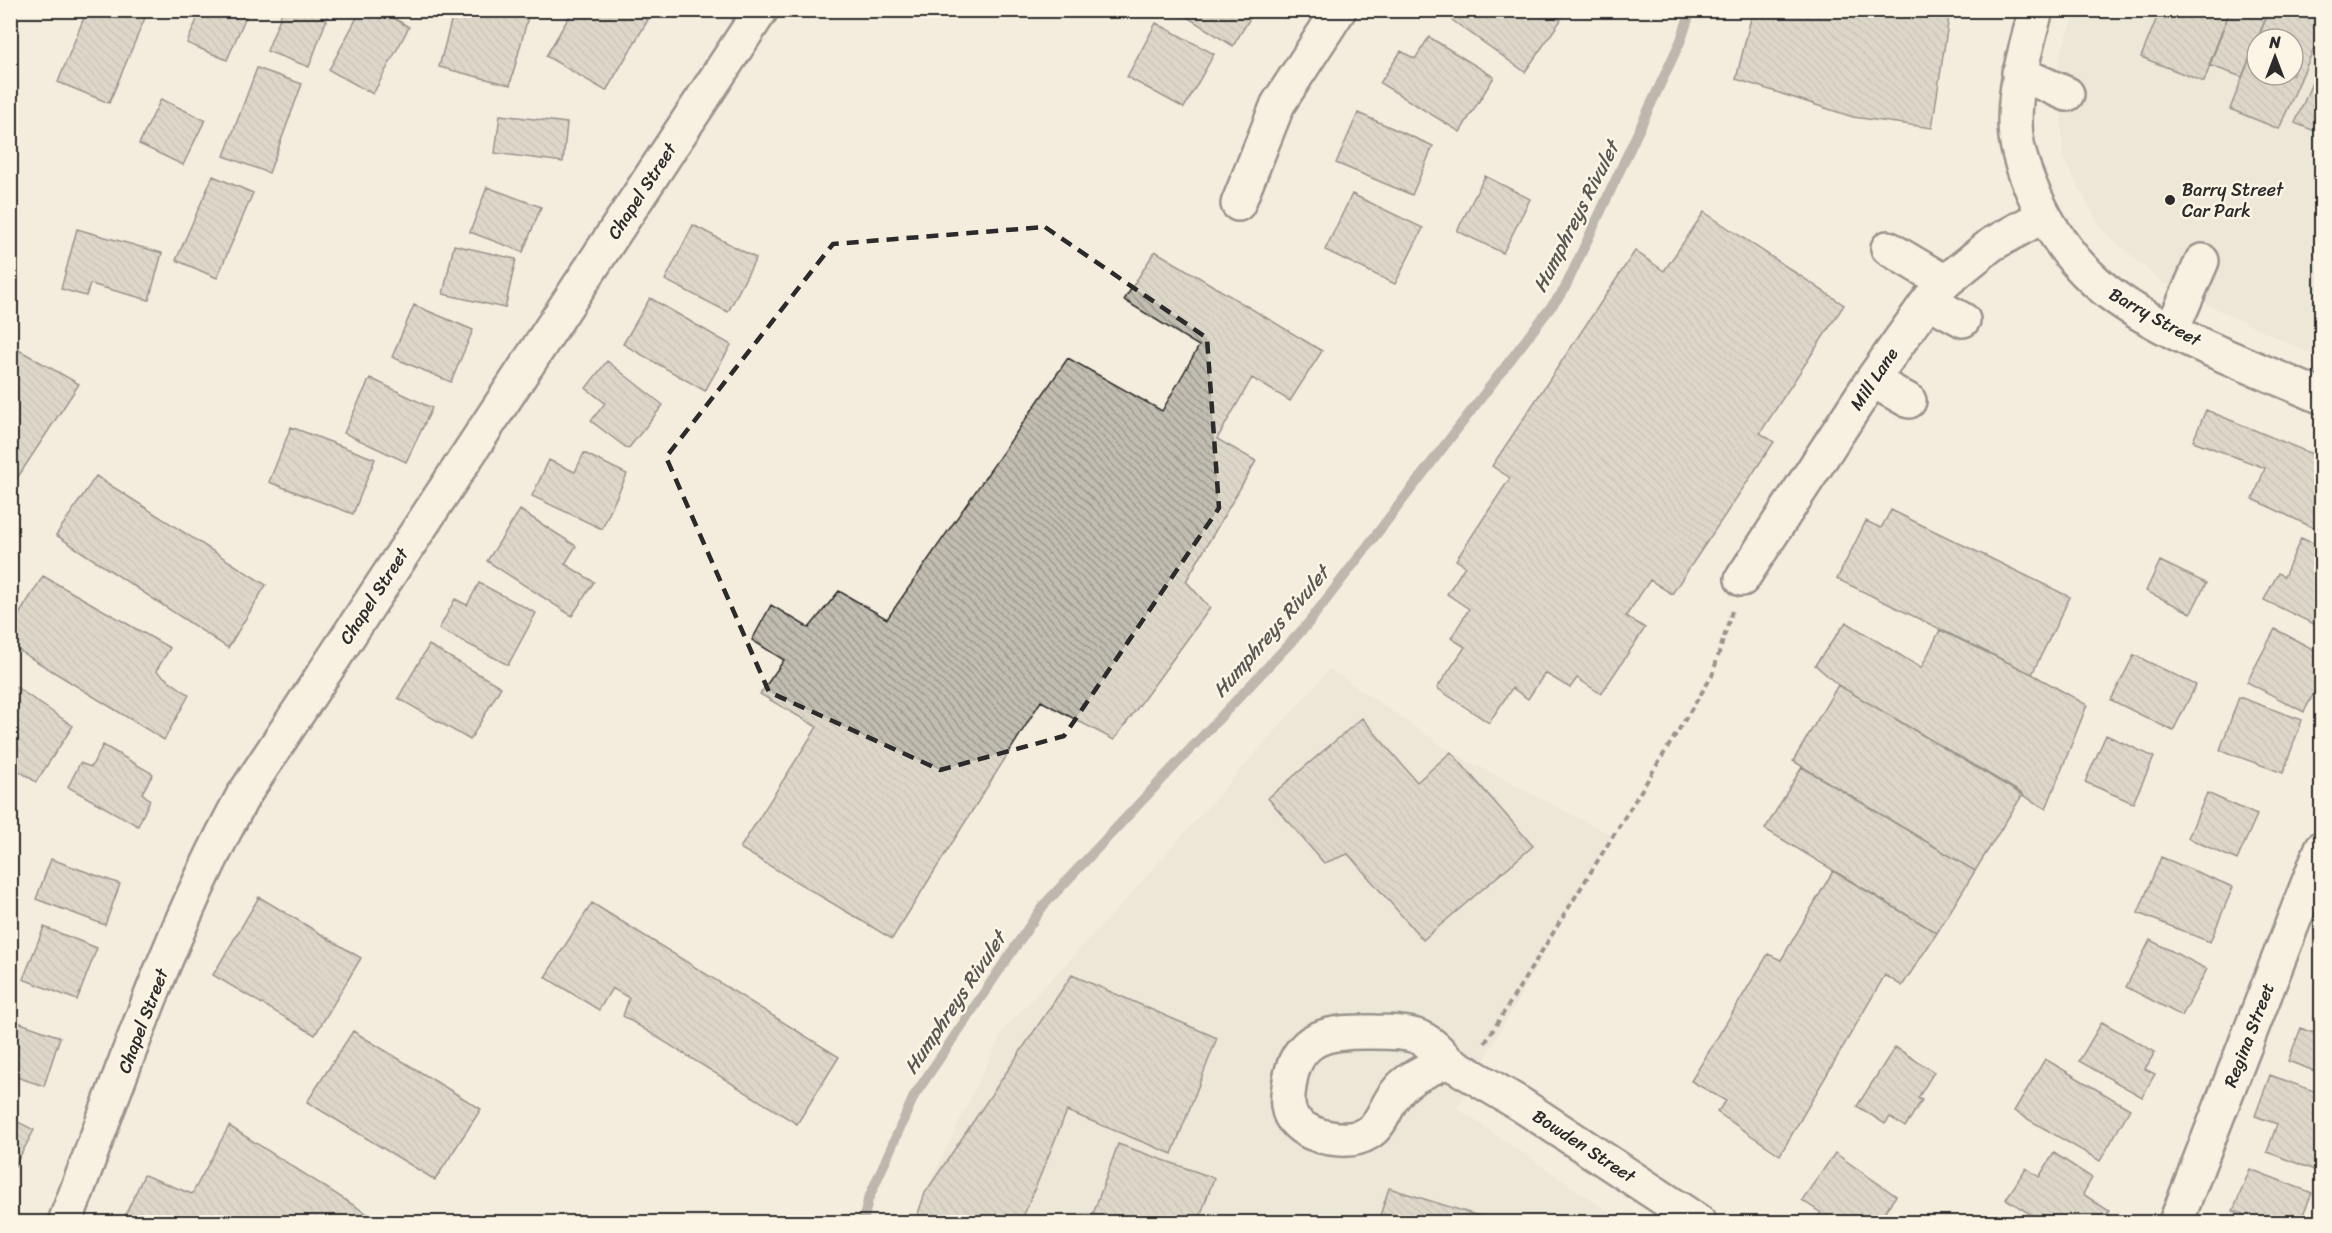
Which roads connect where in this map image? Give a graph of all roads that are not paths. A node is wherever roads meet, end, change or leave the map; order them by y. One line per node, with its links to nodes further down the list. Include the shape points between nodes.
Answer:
1 (761, 10): 19 (street, Chapel Street, via 243,796 183,918)
2 (1340, 10): 6 (street, via 1278,104)
3 (2036, 10): 4 (street, Barry Street)
4 (2019, 73): 5 (street); 7 (street, Barry Street, via 2015,125 2029,182)
5 (2067, 94)
6 (1238, 204)
7 (2043, 216): 10 (street, Mill Lane, via 1992,244); 12 (street, Barry Street, via 2096,283)
8 (1888, 248): 10 (street)
9 (2202, 261): 12 (street)
10 (1937, 291): 11 (street); 13 (street, Mill Lane)
11 (1963, 320)
12 (2172, 330): 14 (street, Barry Street)
13 (1872, 380): 15 (street); 16 (street, Mill Lane)
14 (2322, 398)
15 (1909, 401)
16 (1742, 579)
17 (2322, 848): 21 (street, Regina Street)
18 (1457, 1066): 18 (street, Bowden Street, via 1398,1089 1380,1122 1368,1133 1354,1138 1331,1138 1312,1131 1296,1122 1289,1110 1289,1082 1296,1059 1304,1047 1324,1036 1361,1031 1401,1032 1434,1044); 20 (street, Bowden Street)
19 (64, 1222)
20 (1699, 1222)
21 (2176, 1222)

